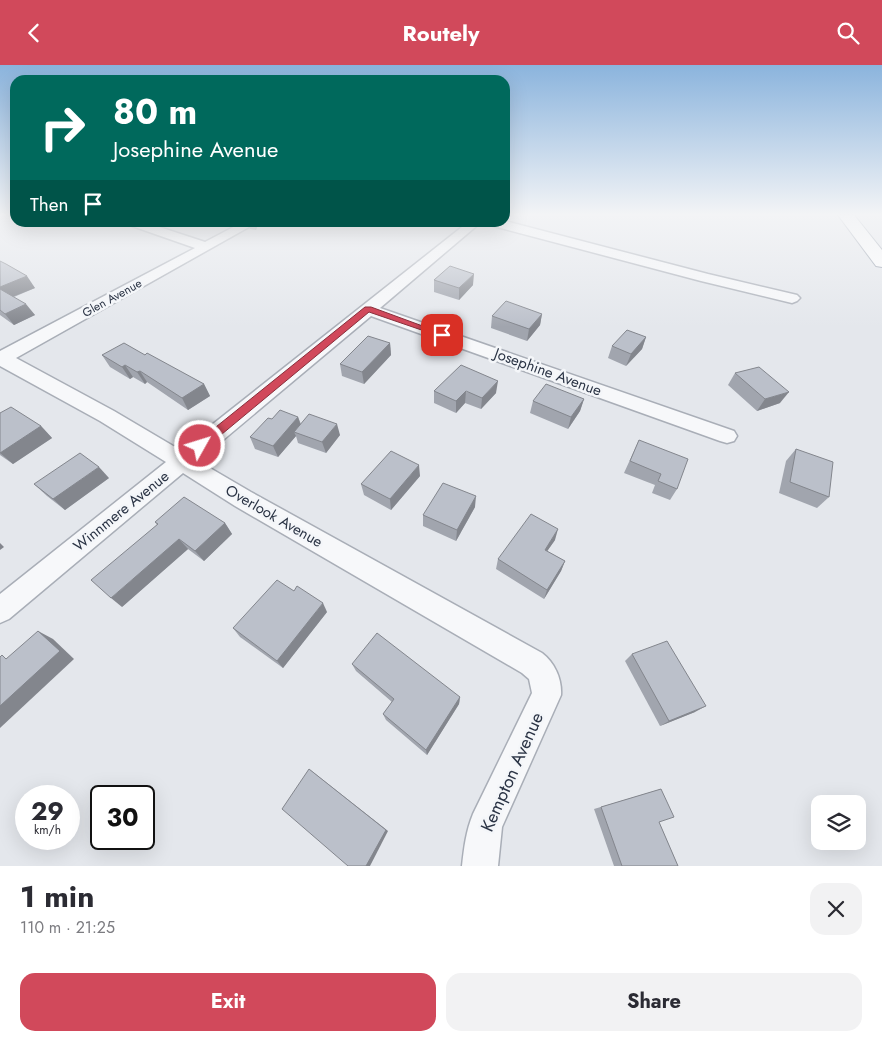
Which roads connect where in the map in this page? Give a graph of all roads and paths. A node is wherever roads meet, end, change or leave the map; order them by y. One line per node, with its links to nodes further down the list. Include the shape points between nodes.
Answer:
1 (196, 252): 6 (street, Glen Avenue)
2 (438, 252): 5 (street, Winnmere Avenue)
3 (609, 252): 4 (street)
4 (792, 298)
5 (368, 309): 7 (street, Josephine Avenue); 8 (street, Winnmere Avenue)
6 (1, 359): 8 (street, Overlook Avenue, via 107,416)
7 (727, 436)
8 (181, 462): 9 (street, Winnmere Avenue); 10 (street, Overlook Avenue, via 532,663)
9 (0, 610)
10 (545, 679): 11 (street, Kempton Avenue, via 545,699 485,827)
11 (480, 866)

